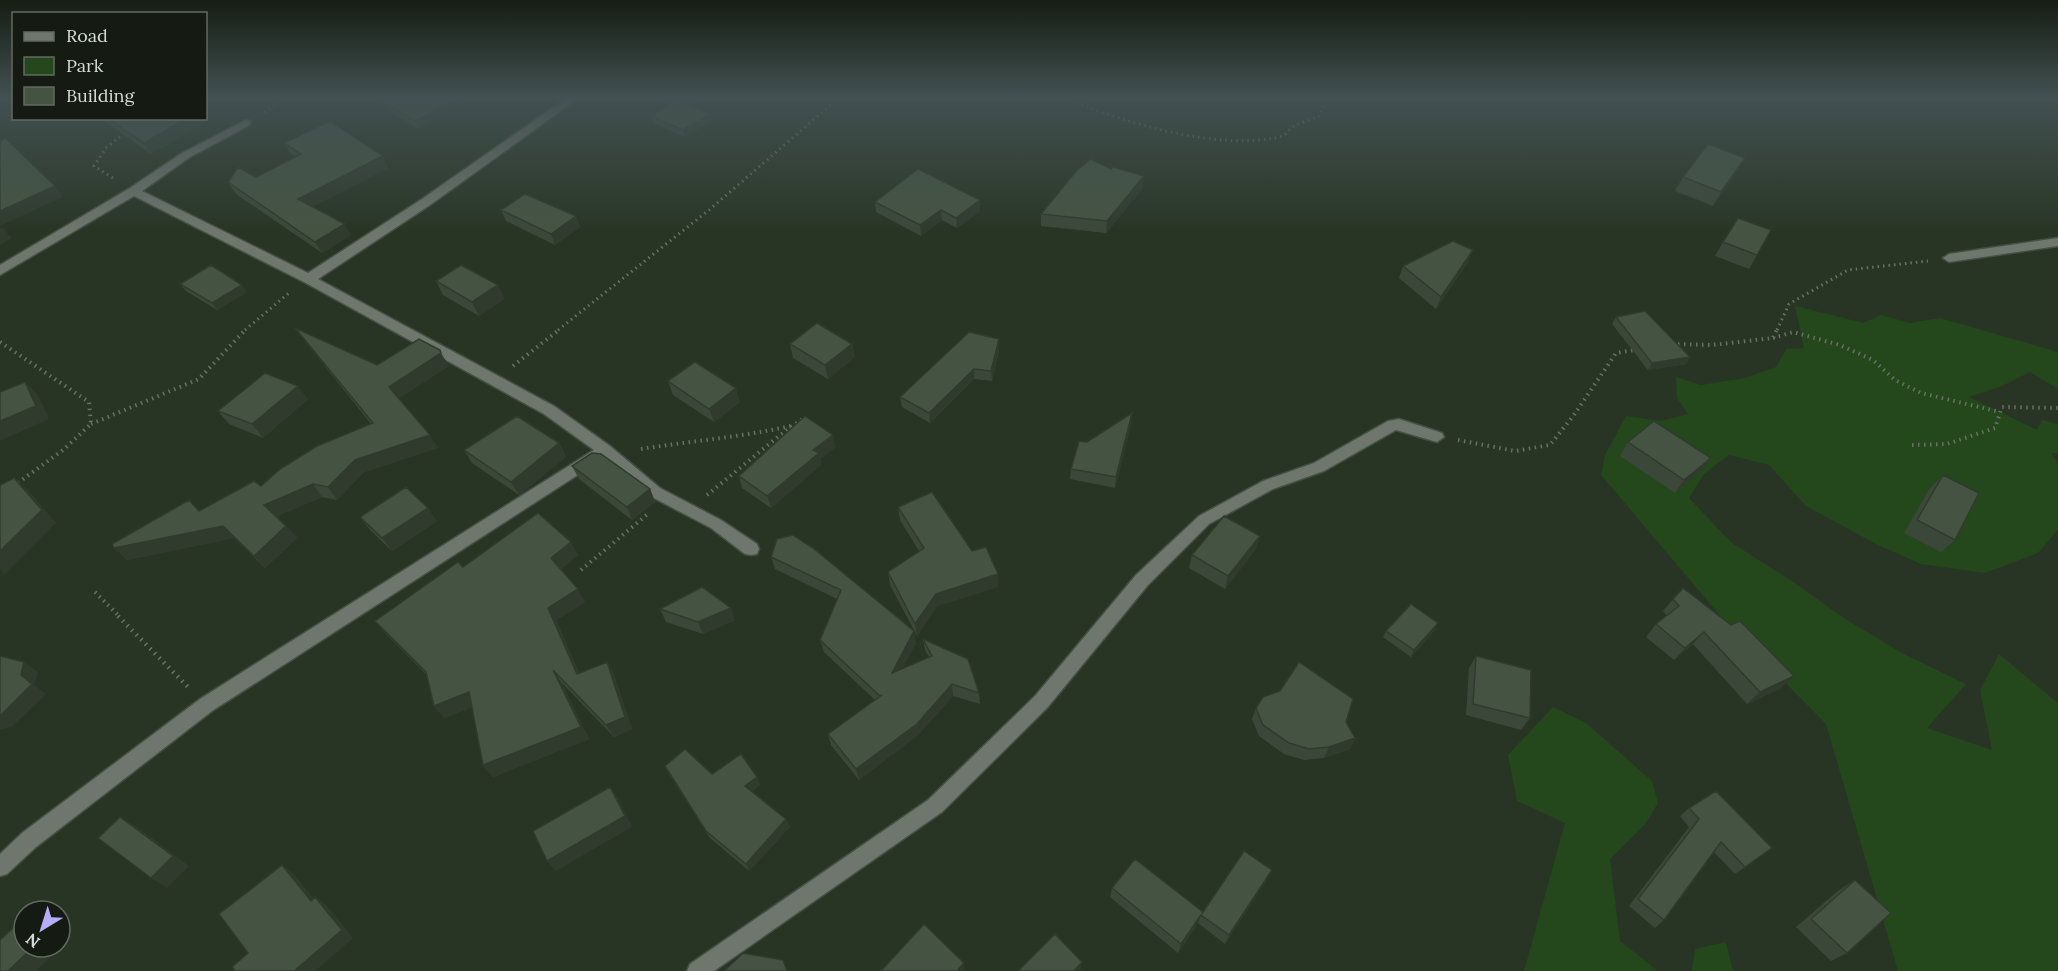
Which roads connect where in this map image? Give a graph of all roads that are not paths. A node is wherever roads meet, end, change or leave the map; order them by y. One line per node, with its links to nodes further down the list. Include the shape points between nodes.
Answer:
1 (209, 142): 3 (street)
2 (511, 142): 7 (street)
3 (134, 191): 6 (street); 7 (street)
4 (2058, 242): 5 (street)
5 (1949, 258)
6 (0, 271)
7 (309, 279): 9 (street, via 549,410)
8 (1437, 437): 12 (street, via 1399,424 1393,426 1318,467 1268,485 1212,513 1142,580 1041,702 935,806)
9 (609, 453): 10 (street, via 668,499 716,524); 11 (street, via 206,705 29,840)
10 (751, 549)
11 (0, 867)
12 (697, 971)

